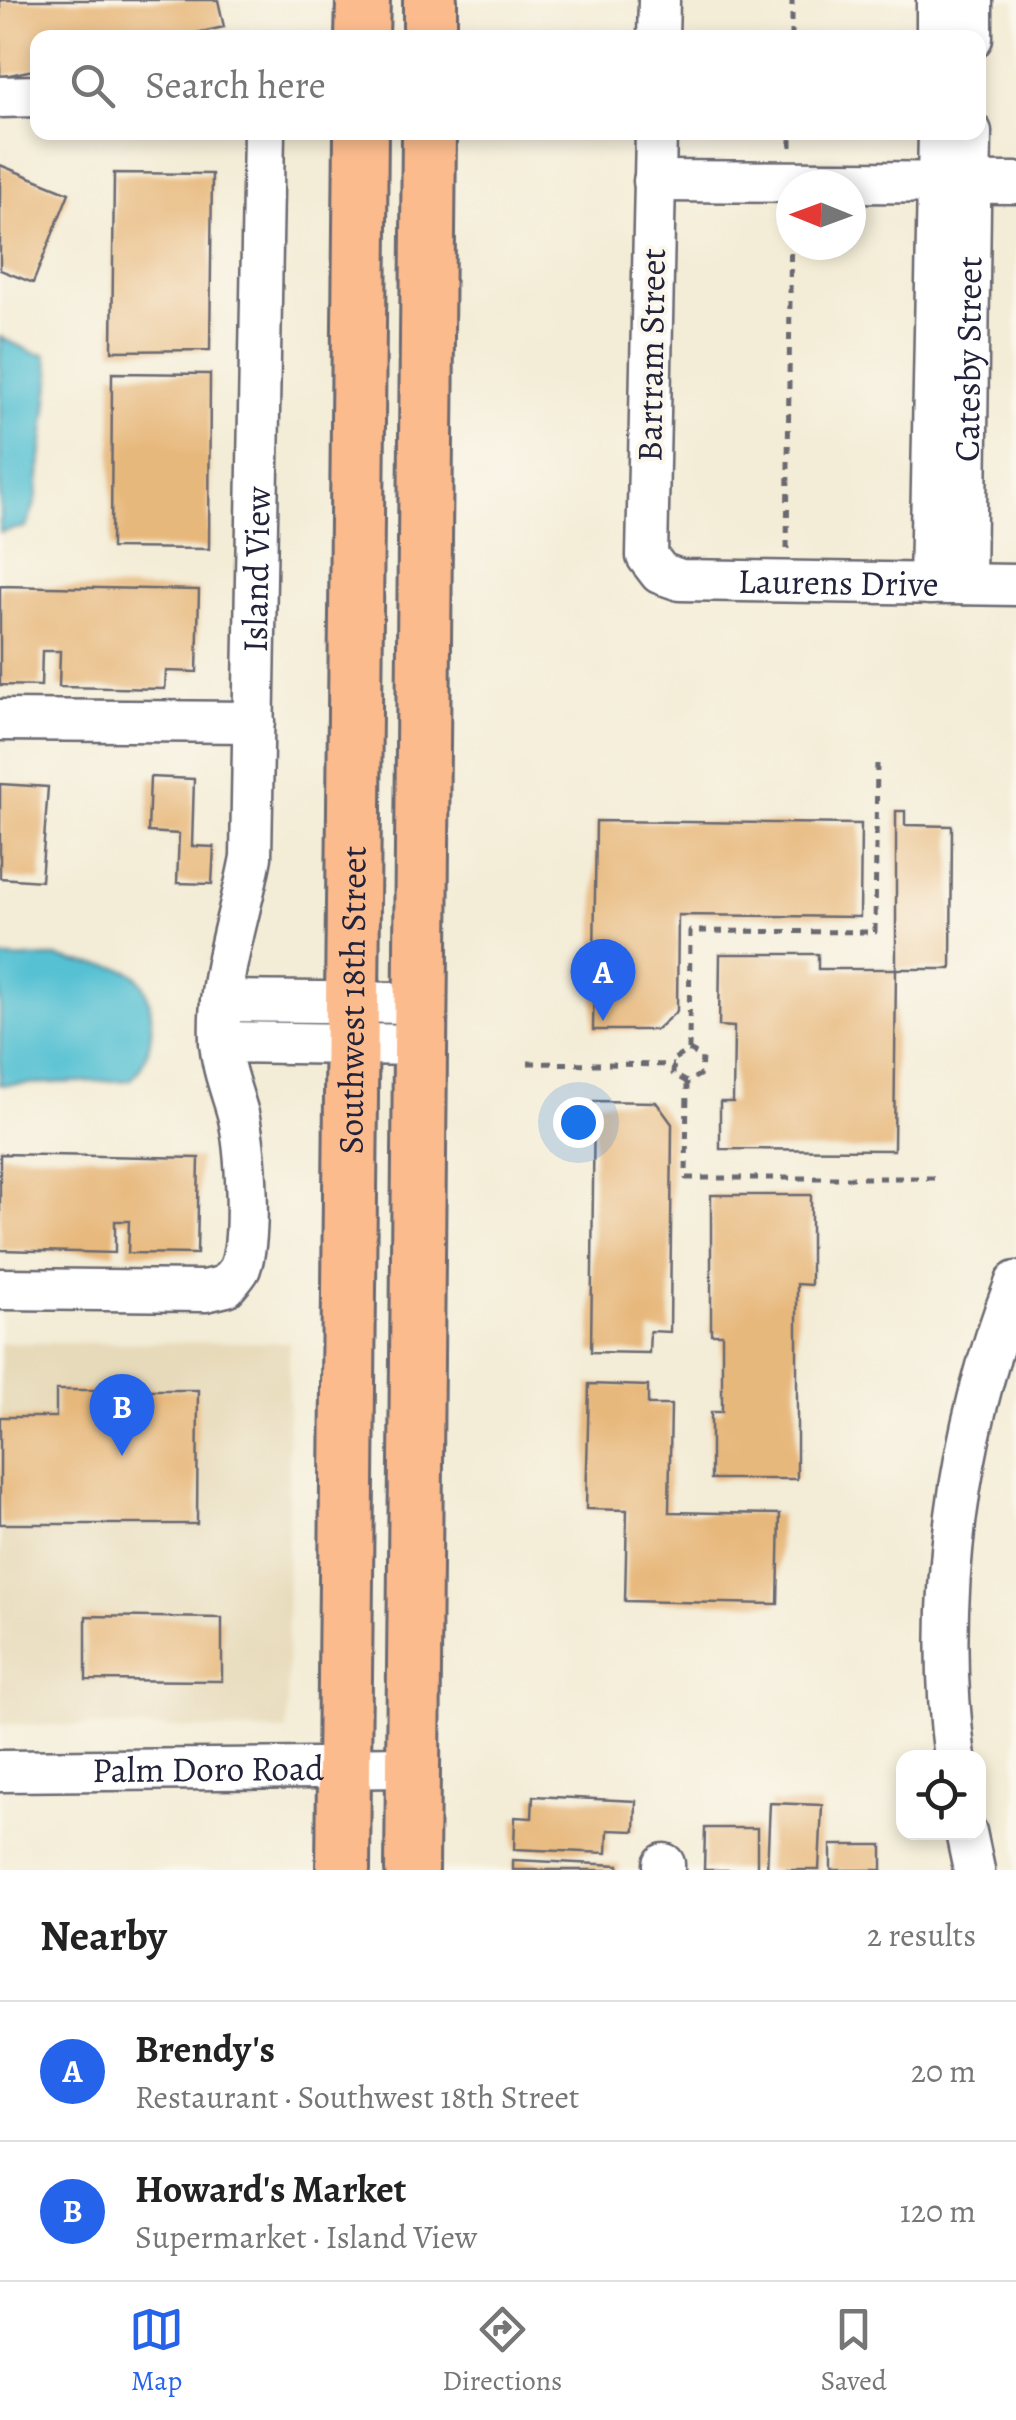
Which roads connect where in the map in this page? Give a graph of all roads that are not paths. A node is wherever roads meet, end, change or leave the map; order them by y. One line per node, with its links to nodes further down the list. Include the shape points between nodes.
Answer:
1 (363, 0): 6 (main road)
2 (430, 0): 7 (main road)
3 (659, 0): 8 (street)
4 (936, 0): 9 (street)
5 (972, 0): 10 (street)
6 (362, 30)
7 (430, 30)
8 (658, 30)
9 (937, 30)
10 (972, 30)
11 (30, 96): 12 (street)
12 (0, 97)
13 (264, 140): 26 (street, Island View)
14 (362, 140): 28 (main road, Southwest 18th Street)
15 (429, 140): 29 (main road, Southwest 18th Street)
16 (656, 140): 19 (street, Bartram Street)
17 (942, 140): 20 (street, Catesby Street)
18 (968, 140): 20 (street, Catesby Street)
19 (654, 181): 20 (street); 22 (street, Bartram Street, via 647,556)
20 (955, 183): 21 (street); 23 (street, Catesby Street)
21 (1016, 183)
22 (660, 573): 23 (street, Laurens Drive, via 680,580)
23 (947, 584): 24 (street, Laurens Drive)
24 (1016, 584)
25 (0, 720): 26 (street)
26 (254, 722): 27 (street, Island View, via 251,857)
27 (221, 1001): 28 (street); 30 (street, Island View)
28 (352, 1023): 29 (street); 30 (street); 35 (main road, Southwest 18th Street)
29 (420, 1024): 34 (main road, Southwest 18th Street)
30 (220, 1042): 32 (street, Island View, via 239,1118 246,1226 240,1269 226,1286)
31 (1016, 1282): 33 (street, via 985,1377 956,1530 949,1660)
32 (0, 1289)
33 (955, 1750)
34 (413, 1767): 35 (street, Palm Doro Road); 39 (main road, Southwest 18th Street)
35 (344, 1770): 36 (street, Palm Doro Road); 38 (main road, Southwest 18th Street)
36 (0, 1771)
37 (968, 1840): 40 (street)
38 (344, 1870)
39 (412, 1870)
40 (974, 1870)

